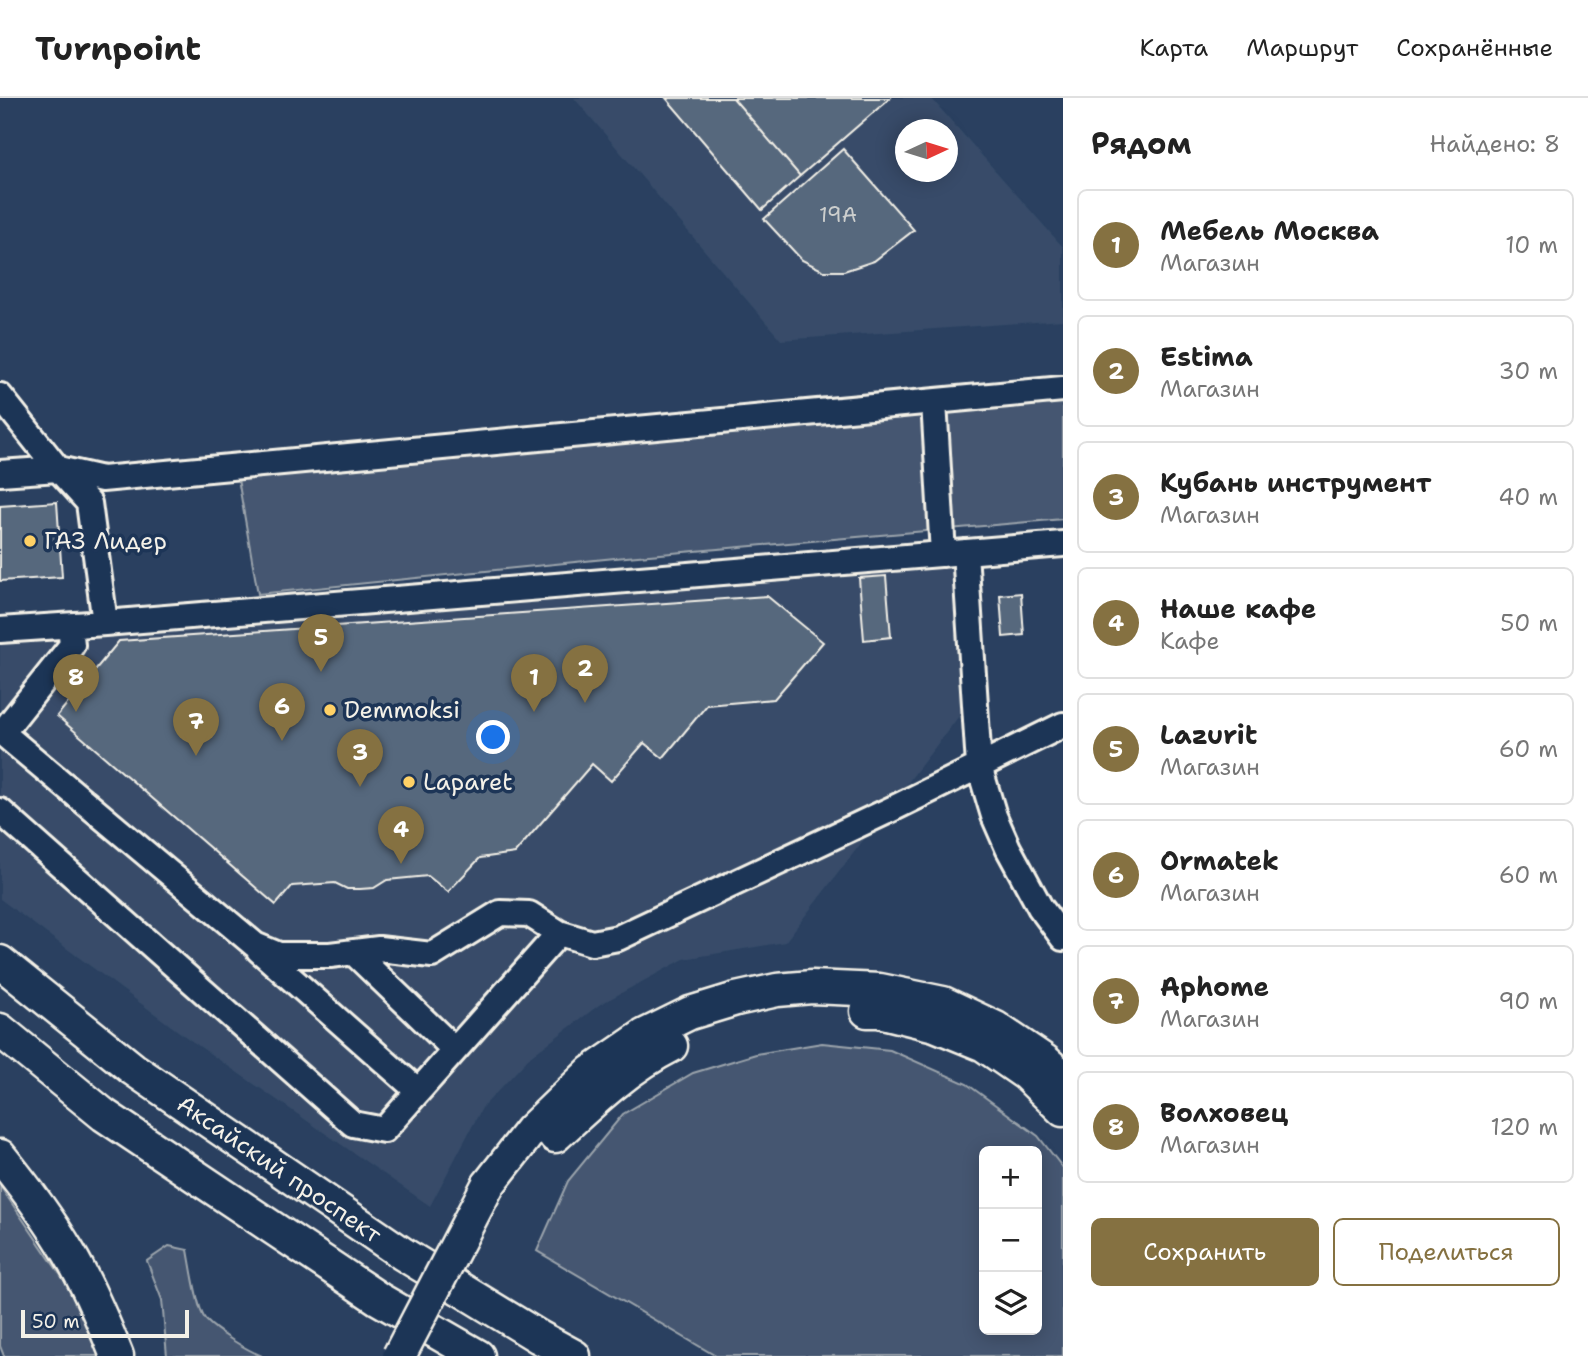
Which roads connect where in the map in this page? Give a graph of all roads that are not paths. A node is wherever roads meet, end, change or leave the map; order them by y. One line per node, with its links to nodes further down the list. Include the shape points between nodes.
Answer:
1 (1063, 390): 3 (street)
2 (0, 396): 4 (street)
3 (934, 402): 4 (street, via 102,479); 7 (street)
4 (58, 469): 5 (street); 8 (street, via 89,503)
5 (0, 473)
6 (1063, 544): 7 (street)
7 (954, 553): 8 (street); 13 (street)
8 (104, 623): 9 (street)
9 (70, 626): 10 (street); 12 (street, via 72,645)
10 (0, 630)
11 (1063, 725): 13 (street)
12 (1, 732): 17 (street)
13 (979, 766): 15 (street, via 618,938 592,943); 16 (street, via 1008,848 1040,907)
14 (0, 811): 23 (street, via 354,1124 384,1130)
15 (559, 933): 18 (street, via 529,914 500,913 432,956 379,949); 21 (street)
16 (1063, 937)
17 (255, 945): 18 (street, via 279,955); 23 (street)
18 (353, 952): 21 (street)
19 (0, 962): 31 (main road, Аксайский проспект, via 133,1069 403,1254)
20 (0, 1030): 30 (main road, via 104,1115 379,1299)
21 (455, 1050): 23 (street)
22 (1063, 1077): 26 (main road, via 996,1028 943,1003 880,990 777,990 690,1013 645,1035 591,1072 531,1129)
23 (418, 1091)
24 (1063, 1110): 26 (main road, via 1027,1074 984,1045 935,1025 879,1011 778,1010 699,1032 659,1052 606,1089)
25 (0, 1156): 27 (main road, via 70,1254)
26 (498, 1189): 28 (main road, bridge); 29 (main road)
27 (117, 1356)
28 (399, 1356)
29 (422, 1356)
30 (478, 1356)
31 (574, 1356)

